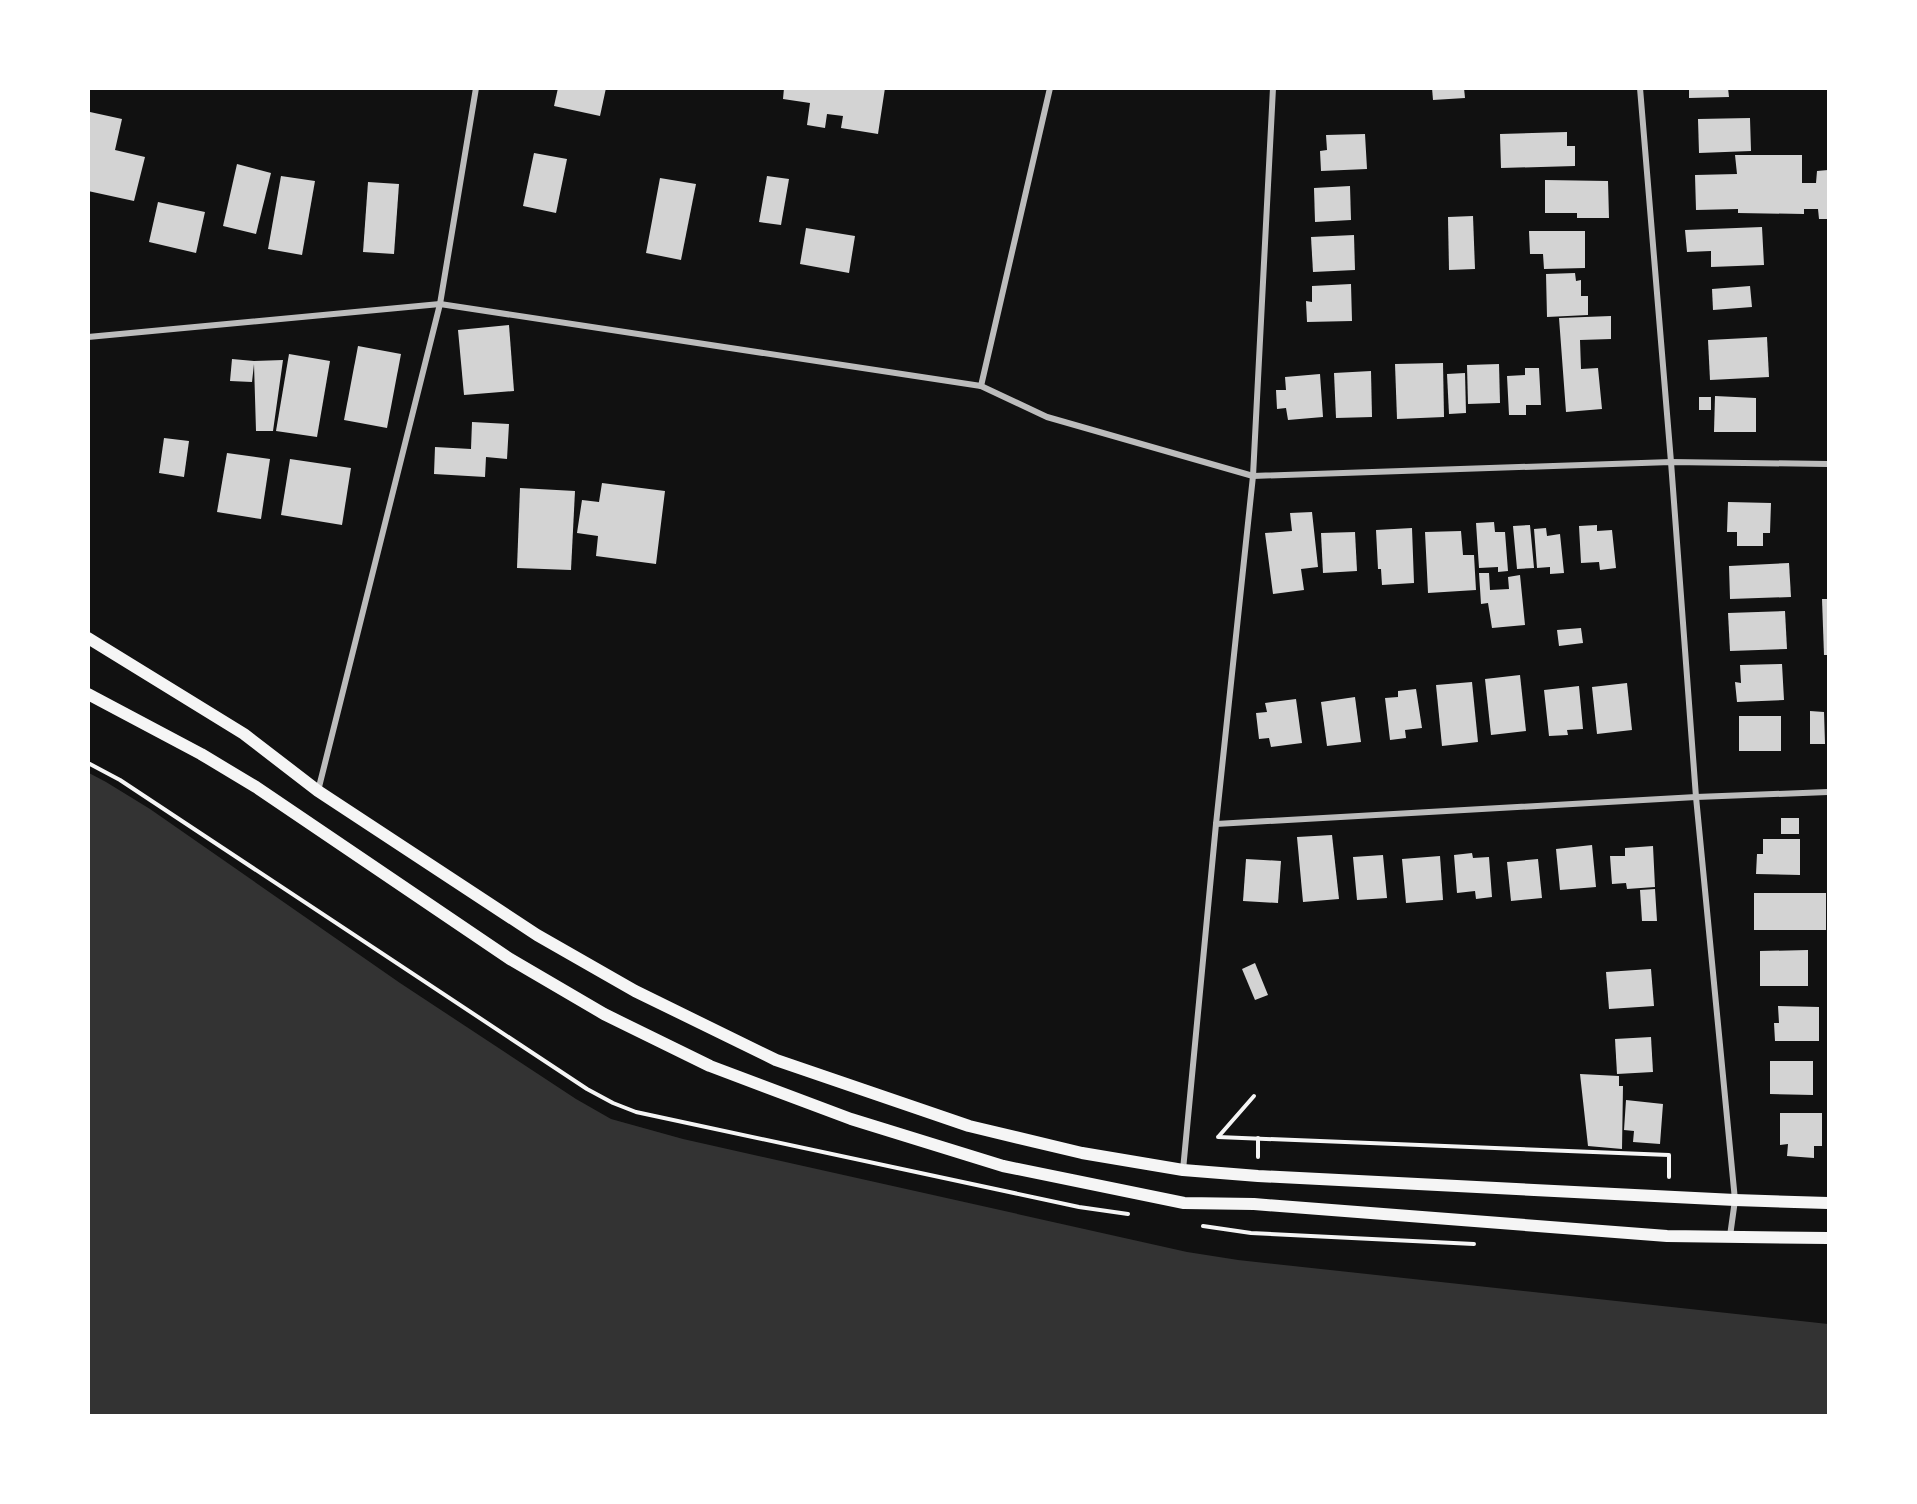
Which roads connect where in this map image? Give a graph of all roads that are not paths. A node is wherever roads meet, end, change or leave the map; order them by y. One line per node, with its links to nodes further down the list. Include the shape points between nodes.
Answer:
1 (476, 88): 5 (street)
2 (1050, 88): 7 (street)
3 (1273, 88): 10 (street)
4 (1640, 88): 8 (street)
5 (440, 304): 6 (street); 7 (street); 13 (street)
6 (88, 337)
7 (981, 386): 10 (street, via 1047,417)
8 (1671, 462): 9 (street); 10 (street); 15 (street)
9 (1828, 464)
10 (1253, 476): 16 (street)
11 (88, 638): 13 (main road, via 244,734)
12 (88, 694): 20 (main road, via 256,787 510,959 604,1014 710,1066 851,1119 1004,1166 1184,1203 1254,1204 1667,1236)
13 (318, 790): 17 (main road, via 537,935 635,991 776,1059 969,1126 1082,1153)
14 (1828, 792): 15 (street)
15 (1696, 797): 16 (street); 18 (street)
16 (1216, 824): 17 (street)
17 (1183, 1170): 18 (main road)
18 (1735, 1200): 19 (main road); 20 (street)
19 (1828, 1203)
20 (1730, 1237): 21 (main road)
21 (1828, 1238)

